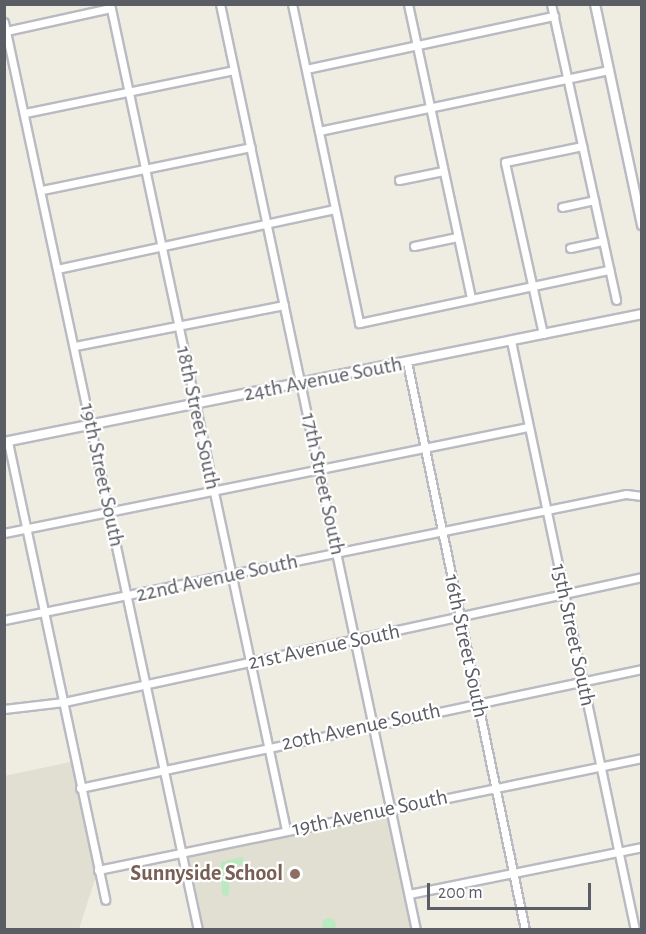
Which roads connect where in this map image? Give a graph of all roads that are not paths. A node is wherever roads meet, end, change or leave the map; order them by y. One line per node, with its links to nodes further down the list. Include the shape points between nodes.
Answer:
1 (220, 4): 12 (street, 17th Street South)
2 (408, 4): 10 (street)
3 (551, 4): 7 (street)
4 (595, 4): 13 (street)
5 (294, 5): 11 (street)
6 (111, 6): 9 (street); 15 (street, 18th Street South)
7 (554, 16): 10 (street); 14 (street)
8 (4, 22): 9 (street, 19th Street South)
9 (6, 31): 17 (street, 19th Street South)
10 (417, 45): 11 (street); 16 (street)
11 (306, 69): 18 (street)
12 (234, 70): 15 (street); 20 (street, 17th Street South)
13 (609, 70): 14 (street); 29 (street)
14 (567, 78): 16 (street); 19 (street)
15 (129, 90): 17 (street); 21 (street, 18th Street South)
16 (430, 107): 18 (street); 22 (street)
17 (26, 113): 24 (street, 19th Street South)
18 (319, 131): 27 (street)
19 (582, 146): 25 (street); 37 (street, via 505,162)
20 (251, 147): 21 (street); 28 (street, 17th Street South)
21 (146, 169): 24 (street); 32 (street, 18th Street South)
22 (444, 171): 23 (street); 30 (street)
23 (399, 180)
24 (42, 190): 35 (street, 19th Street South)
25 (594, 200): 26 (street); 31 (street)
26 (562, 207)
27 (335, 209): 28 (street); 38 (street, via 360,323)
28 (267, 224): 32 (street); 40 (street, 17th Street South)
29 (642, 225)
30 (457, 237): 33 (street); 38 (street)
31 (603, 241): 34 (street); 36 (street)
32 (162, 246): 35 (street); 42 (street, 18th Street South)
33 (414, 246)
34 (570, 248)
35 (57, 269): 45 (street, 19th Street South)
36 (609, 270): 37 (street); 39 (street)
37 (533, 287): 38 (street); 43 (street)
38 (471, 299)
39 (616, 300)
40 (284, 305): 42 (street); 47 (street, 17th Street South)
41 (642, 314): 43 (street, 24th Avenue South)
42 (179, 327): 45 (street); 48 (street, 18th Street South)
43 (543, 334): 44 (street, 24th Avenue South)
44 (511, 341): 46 (street, 24th Avenue South); 50 (street, 15th Street South)
45 (75, 346): 49 (street, 19th Street South)
46 (407, 362): 47 (street, 24th Avenue South); 52 (street, 16th Street South)
47 (302, 384): 48 (street, 24th Avenue South); 53 (street, 17th Street South)
48 (196, 404): 49 (street, 24th Avenue South); 54 (street, 18th Street South)
49 (91, 426): 51 (street, 24th Avenue South); 57 (street, 19th Street South)
50 (528, 427): 52 (street); 56 (street, 15th Street South)
51 (6, 442): 58 (street)
52 (424, 448): 53 (street); 59 (street, 16th Street South)
53 (320, 468): 54 (street); 61 (street, 17th Street South)
54 (213, 490): 57 (street); 62 (street, 18th Street South)
55 (642, 496): 56 (street, 22nd Avenue South, via 626,494)
56 (546, 511): 59 (street, 22nd Avenue South); 64 (street, 15th Street South)
57 (109, 512): 58 (street); 65 (street, 19th Street South)
58 (26, 529): 60 (street); 66 (street)
59 (442, 532): 61 (street, 22nd Avenue South); 67 (street, 16th Street South)
60 (4, 533)
61 (337, 553): 62 (street, 22nd Avenue South); 69 (street, 17th Street South)
62 (232, 576): 65 (street, 22nd Avenue South); 70 (street, 18th Street South)
63 (642, 577): 64 (street, 21st Avenue South)
64 (564, 594): 67 (street, 21st Avenue South); 72 (street, 15th Street South)
65 (127, 597): 66 (street, 22nd Avenue South); 73 (street, 19th Street South)
66 (44, 613): 68 (street, 22nd Avenue South); 74 (street)
67 (460, 618): 69 (street, 21st Avenue South); 75 (street, 16th Street South)
68 (4, 620)
69 (354, 640): 70 (street, 21st Avenue South); 77 (street, 17th Street South)
70 (250, 663): 73 (street, 21st Avenue South); 78 (street, 18th Street South)
71 (642, 669): 72 (street, 20th Avenue South)
72 (582, 681): 75 (street, 20th Avenue South); 80 (street, 15th Street South)
73 (147, 683): 74 (street, 21st Avenue South); 81 (street, 19th Street South)
74 (64, 702): 76 (street, 21st Avenue South); 82 (street)
75 (479, 703): 77 (street, 20th Avenue South); 83 (street, 16th Street South)
76 (4, 709)
77 (373, 724): 78 (street, 20th Avenue South); 84 (street, 17th Street South)
78 (269, 746): 81 (street, 20th Avenue South); 85 (street, 18th Street South)
79 (642, 758): 80 (street, 19th Avenue South)
80 (601, 766): 83 (street, 19th Avenue South); 88 (street, 15th Street South)
81 (165, 770): 82 (street, 20th Avenue South); 87 (street, 19th Street South)
82 (80, 788): 89 (street)
83 (496, 788): 84 (street, 19th Avenue South); 90 (street, 16th Street South)
84 (391, 809): 85 (street, 19th Avenue South); 91 (street, 17th Street South)
85 (286, 830): 87 (street, 19th Avenue South)
86 (642, 847): 88 (street)
87 (182, 852): 89 (street, 19th Avenue South); 93 (street, 19th Street South)
88 (618, 852): 90 (street); 96 (street, 15th Street South)
89 (98, 870): 92 (street)
90 (513, 873): 91 (street); 95 (street, 16th Street South)
91 (409, 894): 94 (street, 17th Street South)
92 (105, 900)
93 (198, 930)
94 (416, 930)
95 (525, 930)
96 (634, 930)

